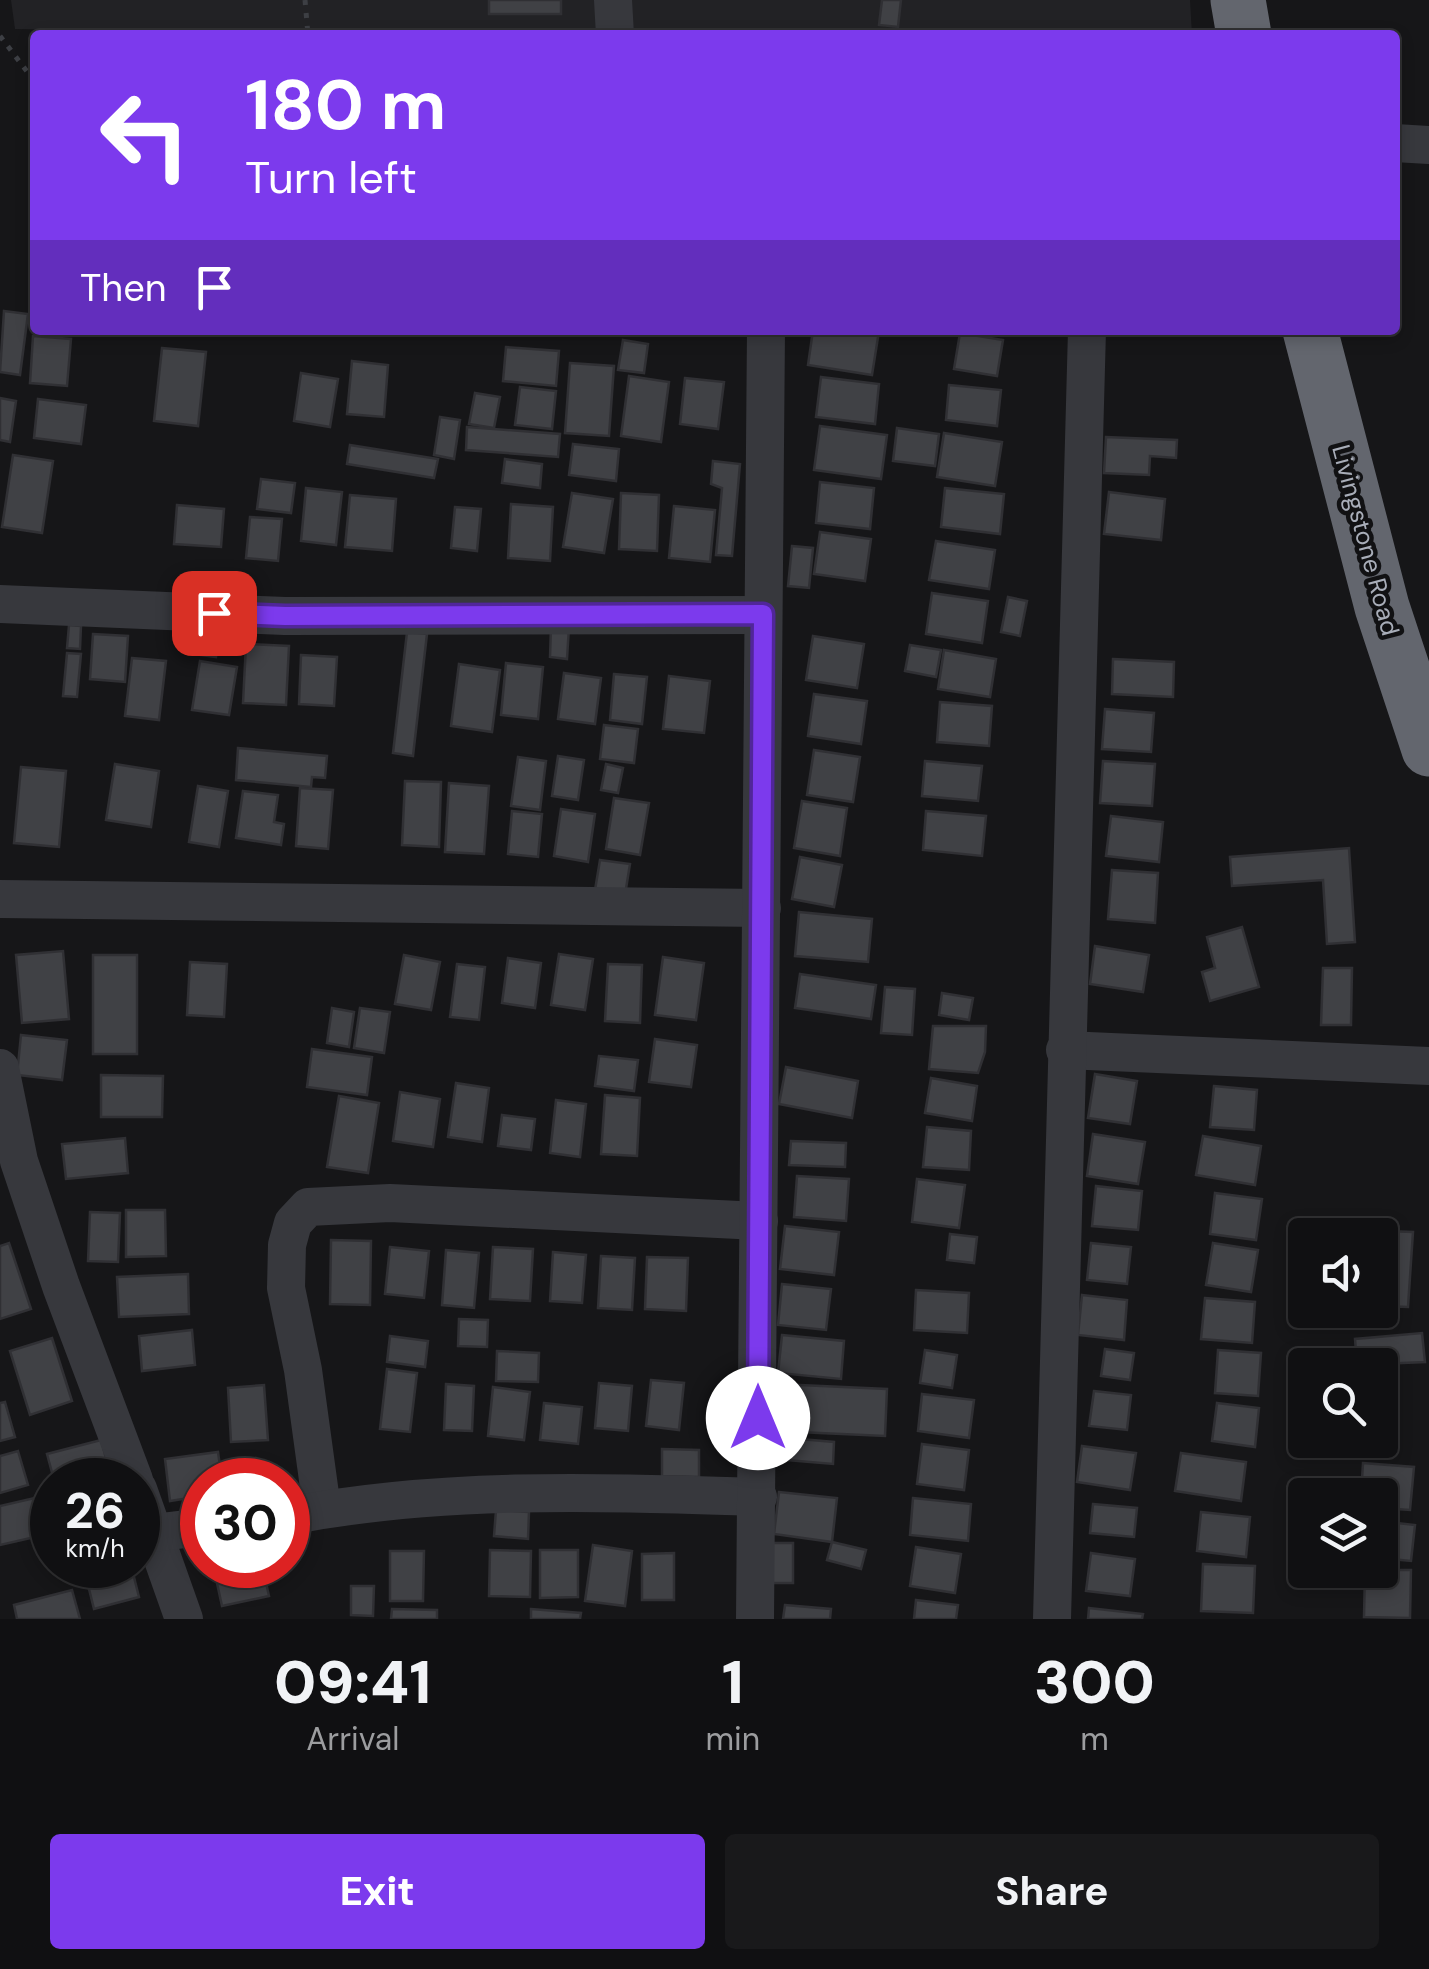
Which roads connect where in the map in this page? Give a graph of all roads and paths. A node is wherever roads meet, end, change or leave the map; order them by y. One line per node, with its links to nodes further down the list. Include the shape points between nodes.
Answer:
1 (305, 0): 4 (path)
2 (614, 0): 5 (street)
3 (1238, 0): 6 (highway)
4 (308, 30)
5 (615, 30)
6 (1243, 30)
7 (0, 36): 8 (path)
8 (30, 75)
9 (1400, 143): 10 (street)
10 (1429, 145)
11 (766, 335): 15 (street)
12 (1087, 335): 19 (street)
13 (1311, 335): 16 (highway, Livingstone Road, via 1382,608)
14 (0, 604): 15 (street, via 285,616)
15 (763, 614): 18 (street)
16 (1429, 749)
17 (0, 899): 18 (street)
18 (762, 908): 22 (street)
19 (1065, 1050): 20 (street); 30 (street)
20 (1429, 1066)
21 (0, 1068): 23 (street, via 25,1179)
22 (759, 1221): 24 (street, via 390,1202 308,1207 293,1223 287,1245 286,1288 302,1370); 25 (street)
23 (126, 1458)
24 (304, 1458)
25 (758, 1497): 26 (street, via 550,1491 427,1496); 29 (street)
26 (310, 1511)
27 (160, 1552): 28 (street)
28 (184, 1619)
29 (755, 1619)
30 (1052, 1619)

